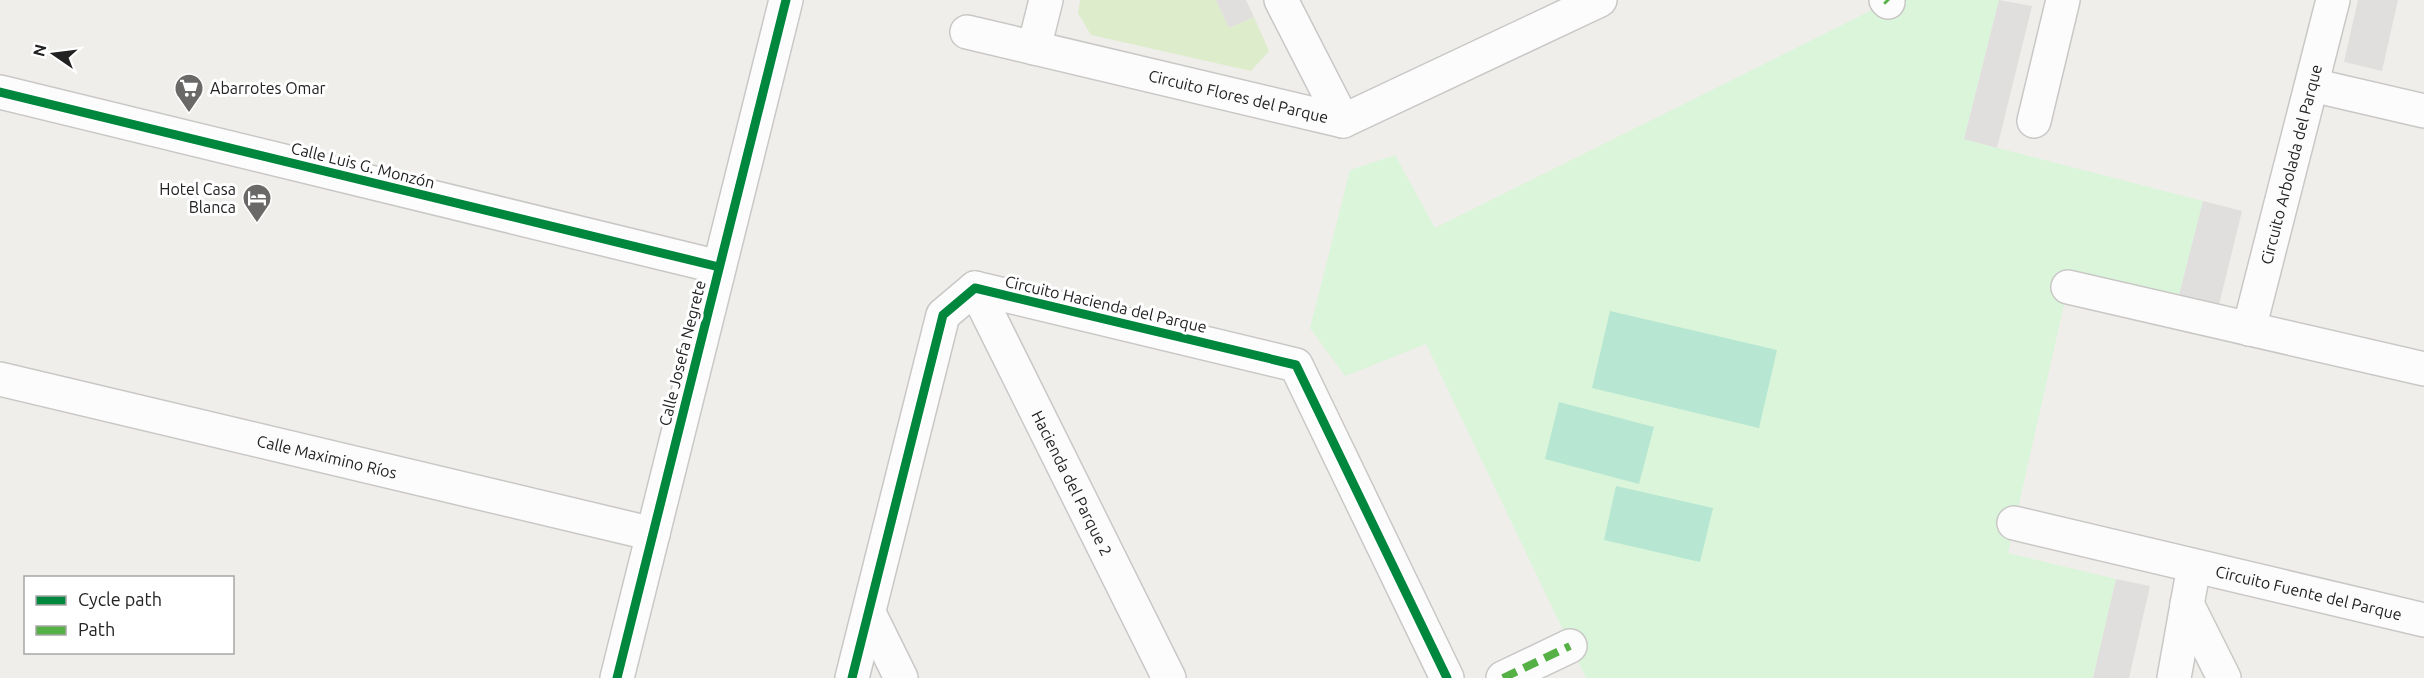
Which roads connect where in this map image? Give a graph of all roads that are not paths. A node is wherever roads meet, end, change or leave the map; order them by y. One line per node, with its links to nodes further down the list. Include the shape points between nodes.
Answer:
1 (786, 0): 15 (street, Calle Josefa Negrete)
2 (1046, 0): 9 (street)
3 (1281, 0): 13 (street)
4 (1600, 0): 7 (street, Circuito Flores del Parque)
5 (2063, 0): 14 (street)
6 (2333, 0): 10 (street, Circuito Arbolada del Parque)
7 (1552, 10): 13 (street, Circuito Flores del Parque)
8 (967, 32): 9 (street, Circuito Flores del Parque)
9 (1034, 48): 13 (street, Circuito Flores del Parque)
10 (2312, 85): 12 (street); 18 (street, Circuito Arbolada del Parque)
11 (0, 92): 15 (street, Calle Luis G. Monzón)
12 (2424, 111)
13 (1343, 121)
14 (2034, 121)
15 (719, 267): 22 (street, Calle Josefa Negrete)
16 (2068, 287): 18 (street)
17 (975, 288): 25 (street, via 944,315); 31 (street, Hacienda del Parque 2); 32 (street, Circuito Hacienda del Parque, via 1296,365)
18 (2249, 329): 19 (street)
19 (2424, 369)
20 (0, 379): 22 (street, Calle Maximino Ríos)
21 (2014, 523): 23 (street, Circuito Fuente del Parque)
22 (653, 534): 28 (street, Calle Josefa Negrete)
23 (2194, 566): 24 (street, Circuito Fuente del Parque); 26 (street, Circuito Fuente del Parque)
24 (2187, 604): 34 (street, Circuito Fuente del Parque); 35 (street)
25 (868, 613): 29 (street); 30 (street)
26 (2424, 620)
27 (1570, 646): 33 (street)
28 (617, 678)
29 (852, 678)
30 (901, 678)
31 (1169, 678)
32 (1447, 678)
33 (1503, 678)
34 (2174, 678)
35 (2224, 678)

